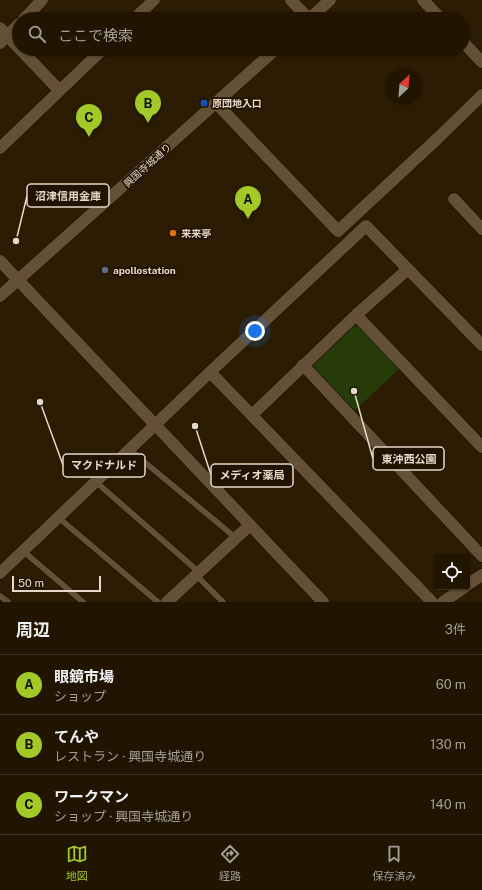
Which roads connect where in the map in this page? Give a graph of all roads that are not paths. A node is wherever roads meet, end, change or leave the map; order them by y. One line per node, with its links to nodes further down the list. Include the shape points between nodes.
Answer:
1 (42, 0): 6 (street)
2 (154, 0): 7 (street)
3 (291, 0): 8 (street)
4 (330, 0): 9 (street)
5 (423, 0): 10 (street)
6 (31, 12)
7 (141, 12)
8 (302, 12)
9 (317, 12)
10 (434, 12)
11 (12, 29): 12 (street)
12 (2, 36): 13 (street)
13 (12, 44)
14 (470, 49): 18 (street)
15 (26, 56): 19 (street)
16 (95, 56): 19 (street)
17 (268, 56): 21 (street, 興国寺城通り)
18 (482, 62)
19 (59, 90): 22 (street)
20 (482, 95): 21 (street, via 338,231)
21 (216, 103): 27 (street, 興国寺城通り)
22 (0, 148)
23 (454, 199): 24 (street)
24 (482, 228)
25 (0, 261): 27 (street)
26 (408, 269): 29 (street); 30 (street); 32 (street, via 366,226)
27 (18, 280): 28 (street, 興国寺城通り); 34 (street)
28 (0, 296)
29 (356, 315): 31 (street); 35 (street)
30 (482, 345)
31 (303, 365): 33 (street); 42 (street)
32 (210, 372): 33 (street); 34 (street)
33 (252, 415): 55 (street)
34 (156, 425): 36 (street); 39 (street)
35 (482, 447)
36 (130, 450): 37 (street); 40 (lane)
37 (96, 482): 38 (street); 44 (lane)
38 (59, 518): 41 (street); 51 (lane)
39 (250, 525): 40 (street); 54 (street)
40 (236, 538): 44 (street)
41 (23, 551): 43 (street); 50 (lane)
42 (482, 556)
43 (0, 574)
44 (198, 574): 52 (street); 53 (lane)
45 (482, 575): 46 (street)
46 (470, 583)
47 (460, 590): 56 (street)
48 (0, 596): 49 (lane)
49 (8, 602)
50 (83, 602)
51 (158, 602)
52 (167, 602)
53 (223, 602)
54 (323, 602)
55 (432, 602)
56 (443, 602)

